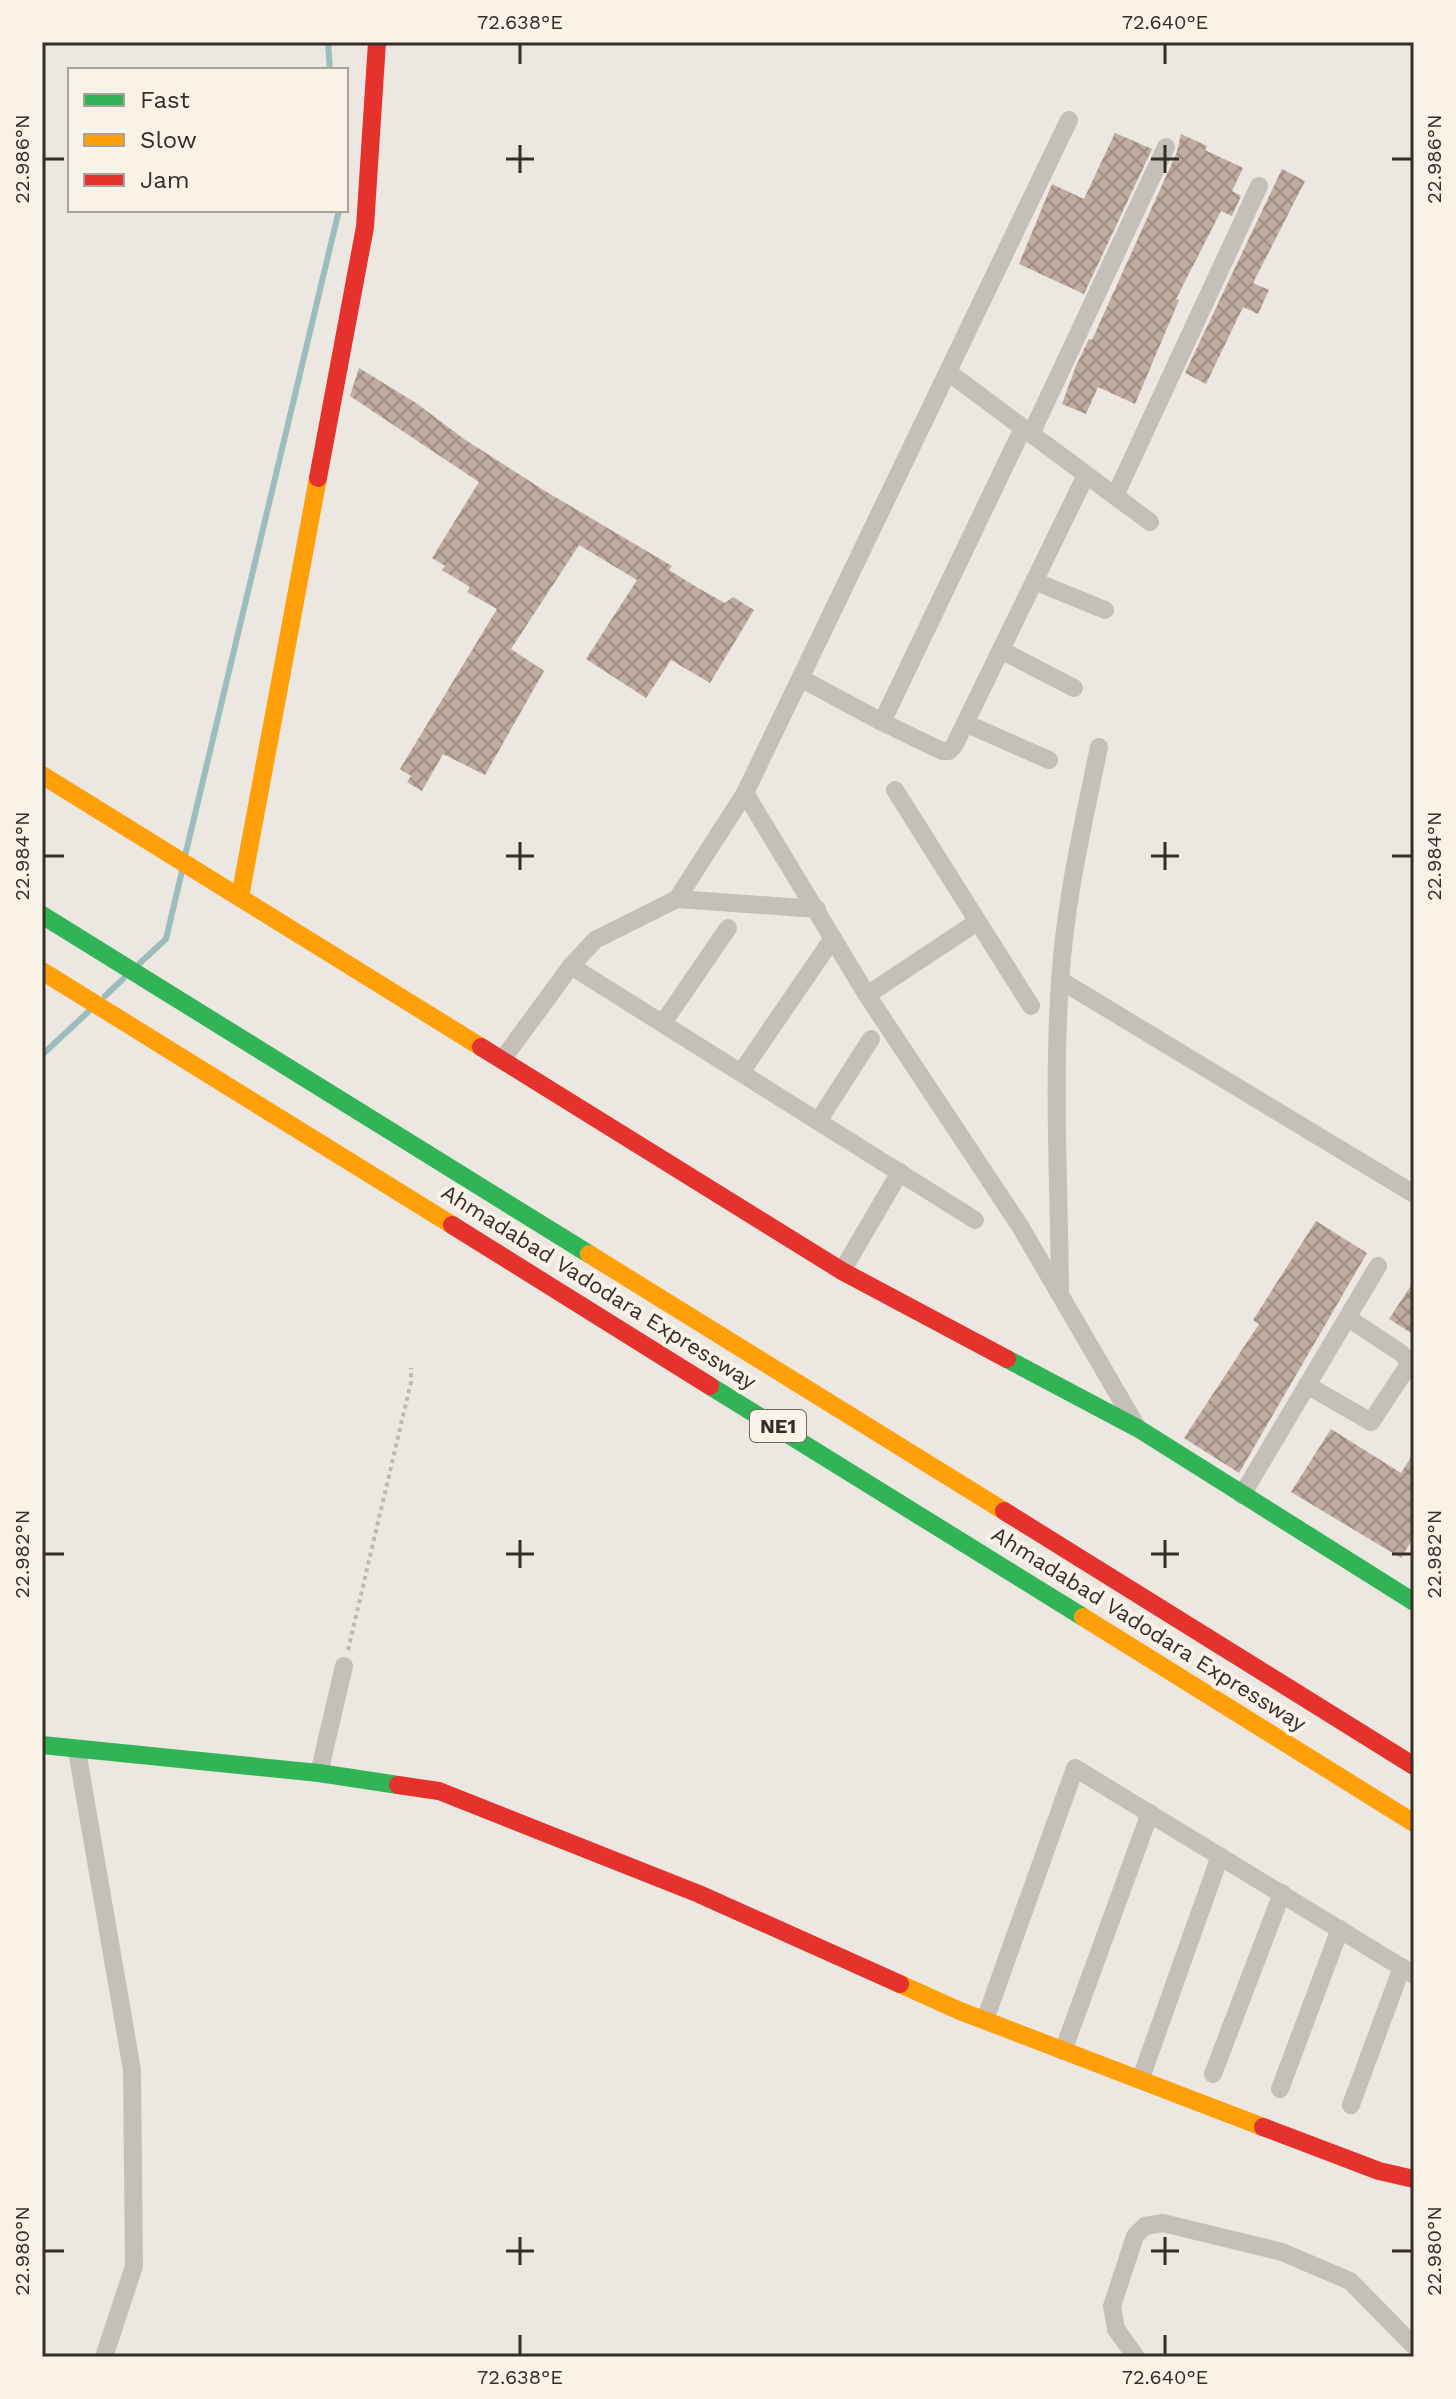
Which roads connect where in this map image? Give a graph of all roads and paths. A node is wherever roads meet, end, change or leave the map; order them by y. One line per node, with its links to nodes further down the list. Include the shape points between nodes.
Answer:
1 (377, 42): 22 (main road, via 365,227)
2 (1069, 120): 5 (street)
3 (1166, 147): 6 (street)
4 (1259, 186): 8 (street)
5 (948, 372): 6 (street); 13 (street)
6 (1027, 431): 7 (street); 15 (street)
7 (1086, 475): 8 (street); 10 (street)
8 (1115, 496): 9 (street)
9 (1150, 522)
10 (1034, 581): 11 (street); 12 (street)
11 (1105, 610)
12 (1001, 650): 14 (street); 16 (street)
13 (802, 679): 15 (street); 21 (street)
14 (1074, 688)
15 (882, 722): 16 (street, via 949,751)
16 (965, 723): 18 (street)
17 (1099, 747): 31 (street, via 1070,885)
18 (1049, 760)
19 (42, 775): 22 (main road)
20 (895, 790): 26 (street)
21 (745, 793): 23 (street); 24 (street)
22 (240, 897): 36 (main road)
23 (677, 899): 24 (street); 29 (street, via 595,940)
24 (817, 909): 28 (street)
25 (42, 915): 55 (main road, Ahmadabad Vadodara Expressway / NE1)
26 (977, 922): 32 (street); 33 (street)
27 (728, 928): 34 (street)
28 (833, 938): 32 (street); 37 (street)
29 (571, 966): 34 (street); 36 (street)
30 (42, 971): 58 (main road, Ahmadabad Vadodara Expressway / NE1)
31 (1060, 980): 40 (street); 44 (street)
32 (867, 995): 44 (street)
33 (1031, 1006)
34 (663, 1023): 37 (street)
35 (871, 1039): 38 (street)
36 (502, 1060): 43 (main road)
37 (742, 1071): 38 (street)
38 (819, 1120): 39 (street)
39 (900, 1172): 41 (street); 43 (street)
40 (1414, 1194)
41 (975, 1220)
42 (1378, 1266): 45 (street)
43 (842, 1271): 48 (main road)
44 (1060, 1291): 48 (street)
45 (1348, 1318): 47 (street); 47 (street, via 1401,1353 1408,1360 1406,1369 1371,1422)
46 (411, 1368): 52 (path)
47 (1307, 1385): 49 (street)
48 (1139, 1429): 49 (main road)
49 (1242, 1495): 51 (main road)
50 (1414, 1579): 51 (street)
51 (1409, 1599)
52 (344, 1666): 56 (street)
53 (42, 1745): 54 (main road)
54 (77, 1751): 56 (main road); 71 (street, via 132,2070 134,2266)
55 (1414, 1766)
56 (319, 1773): 63 (main road, via 413,1785 461,1798 699,1894)
57 (1150, 1813): 59 (street); 63 (street, via 1075,1768); 64 (street)
58 (1414, 1823)
59 (1220, 1856): 60 (street); 66 (street)
60 (1282, 1893): 61 (street); 65 (street)
61 (1340, 1929): 62 (street); 67 (street)
62 (1408, 1971): 68 (street)
63 (985, 2020): 64 (main road)
64 (1063, 2051): 66 (main road)
65 (1213, 2074)
66 (1141, 2078): 69 (main road, via 1379,2171)
67 (1280, 2089)
68 (1351, 2105)
69 (1414, 2179)
70 (1414, 2346): 72 (street, via 1350,2281 1282,2252 1163,2223 1145,2226 1135,2236 1112,2306 1116,2329)
71 (104, 2357)
72 (1136, 2357)

